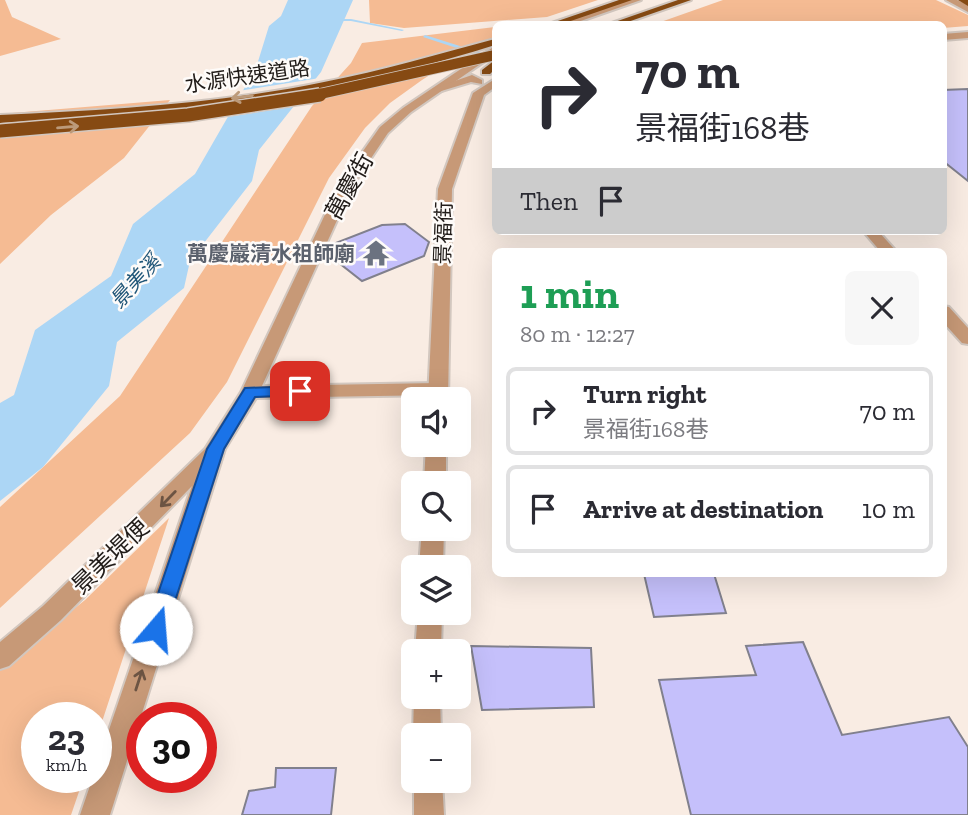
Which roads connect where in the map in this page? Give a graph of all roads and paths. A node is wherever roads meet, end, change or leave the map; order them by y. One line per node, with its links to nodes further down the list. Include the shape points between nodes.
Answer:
1 (628, 0): 9 (highway)
2 (637, 0): 10 (street)
3 (660, 0): 11 (highway)
4 (687, 0): 12 (highway)
5 (950, 0): 8 (street)
6 (962, 0): 7 (highway)
7 (968, 3)
8 (968, 9)
9 (563, 21)
10 (573, 21)
11 (600, 21)
12 (623, 21)
13 (968, 35): 14 (street)
14 (947, 37)
15 (492, 43): 24 (highway, 水源快速道路, one-way to 24, via 365,78 283,91 85,115)
16 (492, 52): 25 (highway, 水源快速道路, one-way to 16, bridge, via 180,118 245,108 382,83)
17 (492, 53): 23 (street, 萬慶街)
18 (492, 55): 20 (street)
19 (492, 66): 20 (highway)
20 (486, 72): 22 (street, 景福街)
21 (492, 83): 22 (street)
22 (479, 88): 23 (street, via 472,78 466,78); 30 (street, 景福街, via 445,189)
23 (438, 89): 31 (street, 萬慶街, via 384,130 346,185)
24 (0, 118)
25 (0, 131)
26 (874, 235): 27 (street)
27 (885, 248)
28 (947, 316): 29 (street)
29 (968, 339)
30 (438, 387)
31 (250, 392): 32 (street); 33 (street, 萬慶街)
32 (401, 394)
33 (215, 449): 34 (street, 景美堤便, one-way to 34, via 152,516); 36 (street, 萬慶街, one-way to 33)
34 (0, 658)
35 (428, 793): 37 (street)
36 (95, 815)
37 (429, 815)

